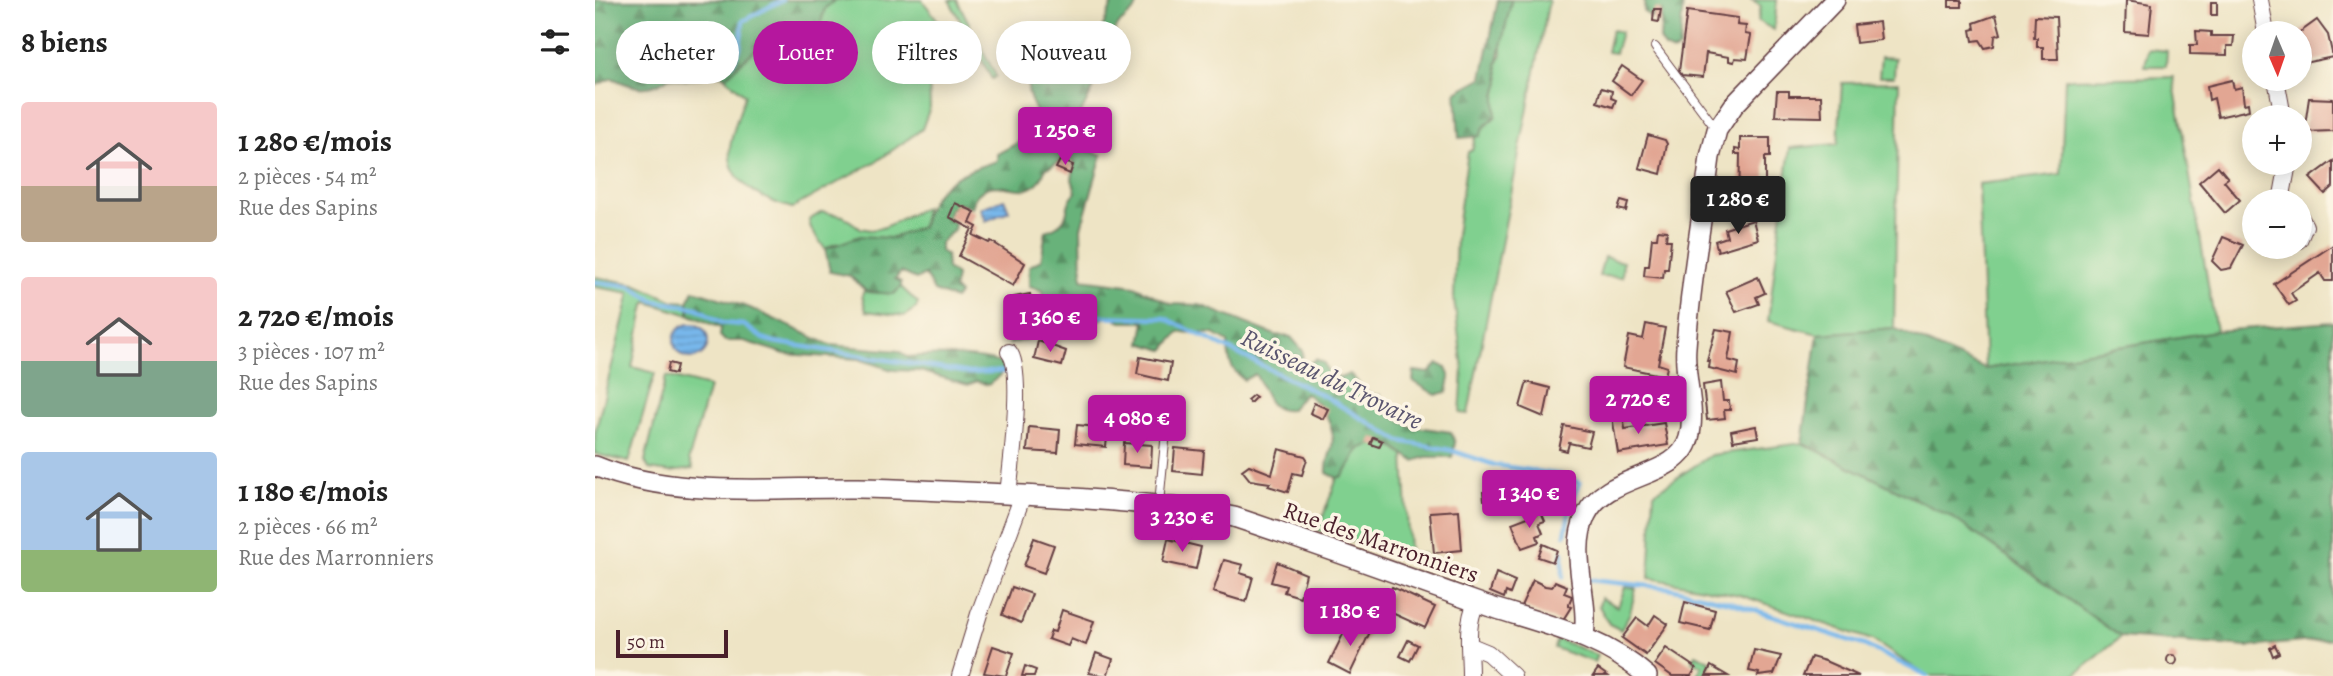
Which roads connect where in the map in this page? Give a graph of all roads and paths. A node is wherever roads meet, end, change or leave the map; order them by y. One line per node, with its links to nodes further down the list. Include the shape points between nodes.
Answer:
1 (1835, 0): 5 (street, via 1734,106)
2 (2260, 0): 3 (street)
3 (2264, 21)
4 (1655, 47): 5 (lane)
5 (1717, 130): 12 (street, via 1685,350 1692,420 1689,438 1683,451 1668,464 1615,486 1596,499 1587,513 1579,547)
6 (1009, 352): 9 (street, via 1016,382)
7 (1167, 422): 10 (lane)
8 (595, 466): 9 (street, Rue des Marronniers, via 696,487)
9 (1016, 495): 10 (street, Rue des Marronniers); 14 (street)
10 (1159, 503): 11 (street, Rue des Marronniers, via 1234,517)
11 (1476, 602): 12 (street, Rue des Marronniers); 13 (street, via 1462,630)
12 (1584, 636): 17 (street, Rue des Marronniers, via 1608,647)
13 (1471, 646): 15 (street); 16 (street, via 1488,653)
14 (960, 676)
15 (1470, 676)
16 (1513, 676)
17 (1647, 676)

